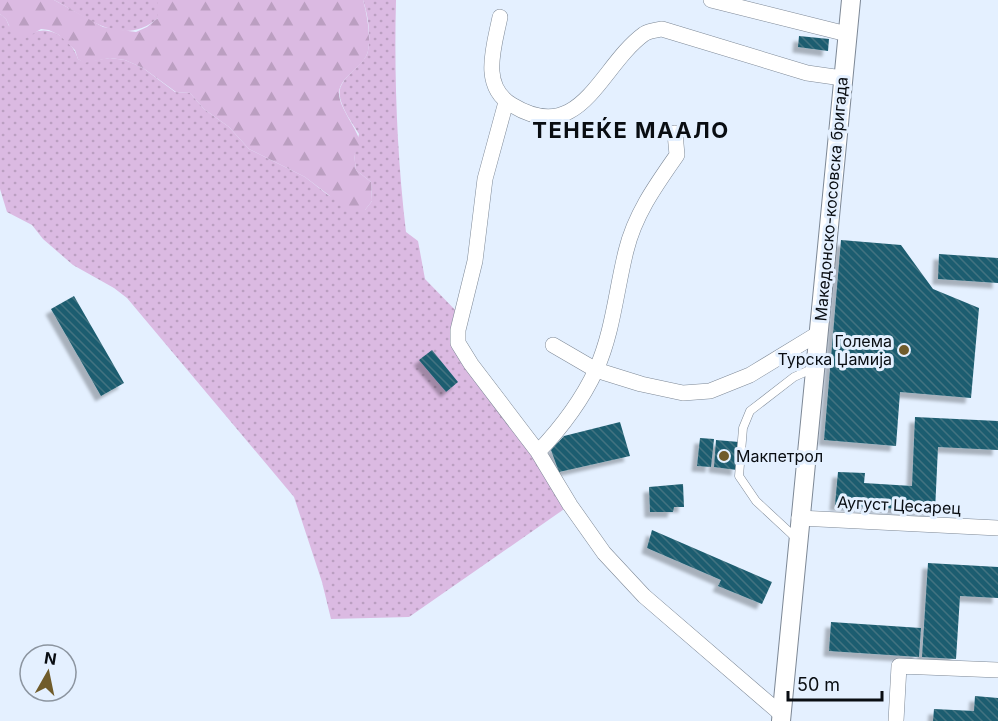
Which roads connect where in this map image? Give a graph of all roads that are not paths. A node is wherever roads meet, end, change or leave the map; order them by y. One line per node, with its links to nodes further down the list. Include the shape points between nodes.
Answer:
1 (711, 0): 4 (street)
2 (851, 0): 4 (street, Македонско-косовска бригада)
3 (500, 17): 6 (street, via 491,75)
4 (847, 34): 5 (street, Македонско-косовска бригада)
5 (842, 78): 6 (street, via 807,73 662,29 646,32 581,105 558,117 528,115); 8 (street, Македонско-косовска бригада)
6 (506, 102): 12 (street, via 485,179 475,261 457,336 471,364)
7 (675, 133): 11 (street, via 677,155 653,188 626,250 613,321)
8 (819, 333): 10 (street, Македонско-косовска бригада); 11 (street, via 750,375 710,392 683,393)
9 (553, 345): 11 (street)
10 (815, 367): 13 (street, Македонско-косовска бригада); 15 (lane, via 794,377 750,411 742,428 739,476 756,501)
11 (596, 370): 12 (street, via 563,425)
12 (538, 452): 17 (street, via 604,553 644,596)
13 (799, 518): 14 (street, Аугуст Цесарец); 15 (street, Македонско-косовска бригада)
14 (998, 528)
15 (798, 540): 17 (street, Македонско-косовска бригада)
16 (998, 670): 18 (street, via 899,666)
17 (781, 717)
18 (896, 721)

